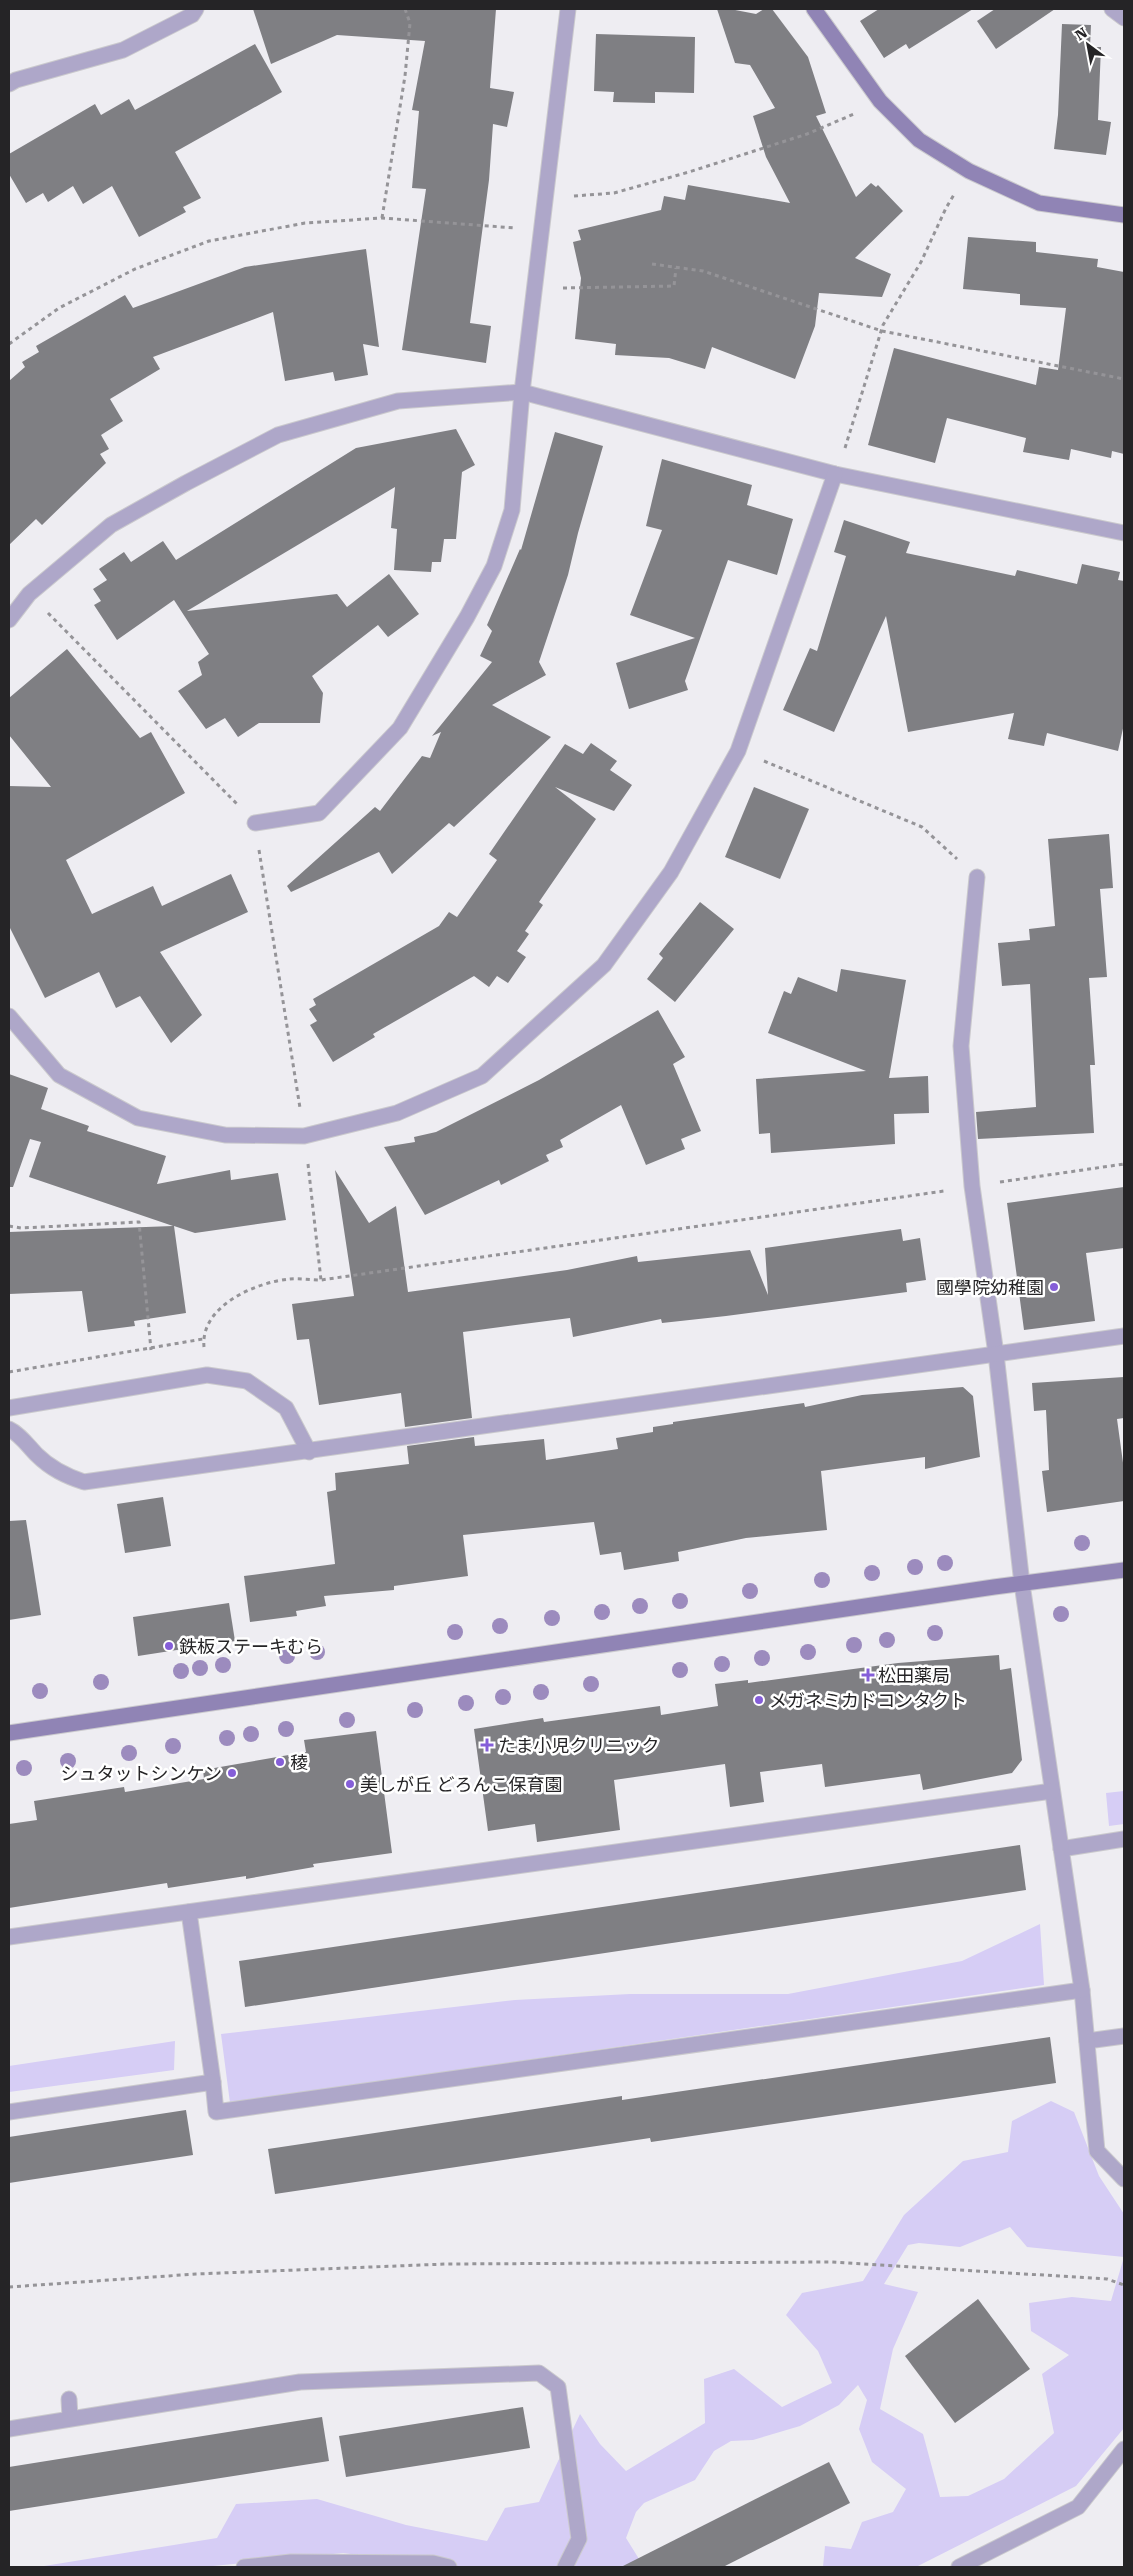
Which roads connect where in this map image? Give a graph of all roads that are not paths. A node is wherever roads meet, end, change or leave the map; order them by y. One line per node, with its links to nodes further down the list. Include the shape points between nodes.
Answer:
1 (196, 9): 6 (street, via 192,15 123,50)
2 (568, 9): 8 (street)
3 (814, 9): 7 (street, via 880,101 919,140 969,172 1039,203)
4 (1112, 9): 5 (street)
5 (1124, 18)
6 (9, 84)
7 (1124, 215)
8 (522, 392): 9 (street); 11 (street, via 398,401 278,436 110,525 30,594); 12 (street, via 512,510 494,566 400,728 319,812)
9 (836, 474): 10 (street); 14 (street, via 738,750 671,872 604,965 482,1076 398,1113 304,1136 225,1135 138,1118 59,1075)
10 (1124, 533)
11 (9, 620)
12 (255, 823)
13 (977, 877): 16 (street, via 962,1046 972,1186)
14 (9, 1016)
15 (1124, 1336): 16 (street)
16 (996, 1354): 19 (street); 21 (street)
17 (9, 1408): 19 (street, via 207,1375 247,1381 286,1408)
18 (9, 1429): 19 (street, via 62,1475 84,1482)
19 (309, 1452)
20 (1124, 1570): 21 (street)
21 (1022, 1584): 22 (street); 23 (street)
22 (9, 1733)
23 (1052, 1791): 25 (street); 26 (street)
24 (1124, 1839): 25 (street)
25 (1061, 1850): 28 (street)
26 (189, 1912): 27 (street); 31 (street)
27 (9, 1937)
28 (1082, 1990): 30 (street); 31 (street, via 216,2112)
29 (1124, 2036): 30 (street)
30 (1087, 2041): 33 (street, via 1097,2151)
31 (213, 2082): 32 (street)
32 (9, 2112)
33 (1124, 2179)
34 (69, 2399): 35 (street)
35 (70, 2418): 36 (street); 40 (street, via 300,2382 539,2372 558,2387 578,2530 579,2539)
36 (9, 2429)
37 (1124, 2449): 41 (street, via 1078,2507)
38 (244, 2567): 39 (street, via 290,2562 433,2564)
39 (448, 2567)
40 (565, 2567)
41 (959, 2567)

